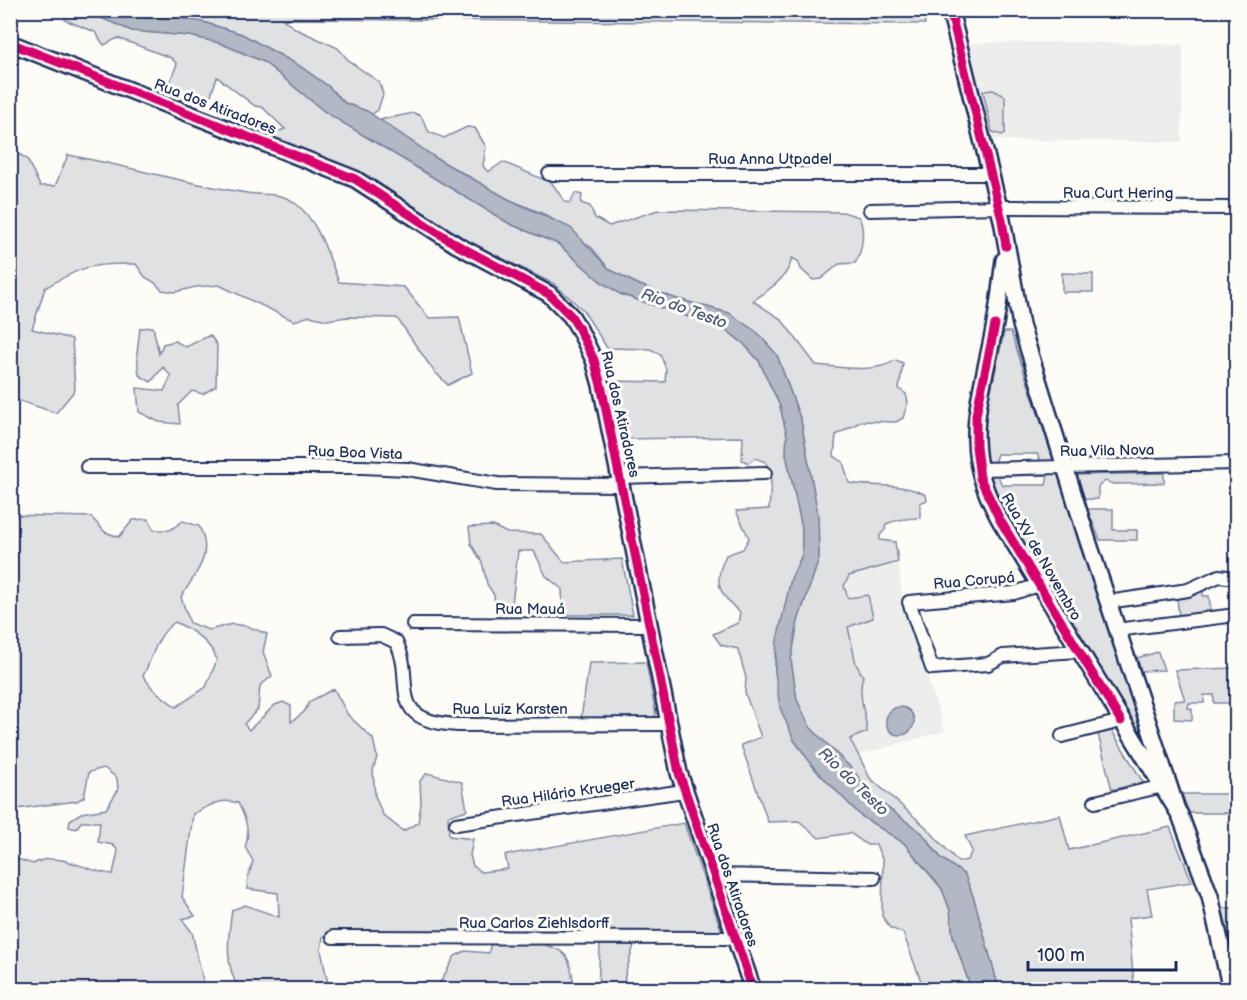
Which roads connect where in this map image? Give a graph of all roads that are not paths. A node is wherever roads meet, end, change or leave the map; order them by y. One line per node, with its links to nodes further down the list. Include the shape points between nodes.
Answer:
1 (950, 10): 4 (main road, Rua XV de Novembro)
2 (10, 44): 16 (main road, Rua dos Atiradores, via 340,172 465,250 549,294 571,316 594,360)
3 (549, 174): 4 (street, Rua Anna Utpadel)
4 (991, 174): 5 (main road, Rua XV de Novembro)
5 (999, 207): 6 (street, Rua Curt Hering); 7 (street, Rua Curt Hering); 8 (main road, Rua XV de Novembro)
6 (1236, 208)
7 (870, 210)
8 (1006, 246): 9 (main road, Rua XV de Novembro); 10 (main road, Rua XV de Novembro)
9 (995, 325): 10 (main road); 14 (main road, Rua XV de Novembro, via 978,399)
10 (1021, 325): 13 (main road, Rua XV de Novembro)
11 (1236, 463): 13 (street, Rua Vila Nova)
12 (87, 467): 16 (street, Rua Boa Vista, via 362,467 497,484)
13 (1064, 467): 14 (street, Rua Vila Nova); 19 (main road, Rua XV de Novembro)
14 (978, 469): 18 (main road, Rua XV de Novembro, via 992,506)
15 (765, 472): 16 (street, Rua Boa Vista)
16 (620, 481): 22 (main road, Rua dos Atiradores)
17 (1236, 578): 19 (street, via 1219,576 1188,590)
18 (1040, 585): 25 (main road, Rua XV de Novembro); 25 (street, Rua Corupá, via 1014,593 909,602 932,668 988,664 1003,656)
19 (1107, 602): 23 (main road, Rua XV de Novembro)
20 (1236, 615): 23 (street)
21 (413, 624): 22 (street, Rua Mauá)
22 (648, 625): 28 (main road, Rua dos Atiradores)
23 (1116, 630): 26 (main road, Rua XV de Novembro)
24 (340, 636): 28 (street, Rua Luiz Karsten, via 381,635 396,642 410,706 435,723)
25 (1078, 651): 27 (main road, Rua XV de Novembro)
26 (1143, 710): 27 (main road); 33 (main road, Rua XV de Novembro)
27 (1121, 721): 29 (street); 30 (main road, Rua XV de Novembro)
28 (667, 724): 31 (main road, Rua dos Atiradores)
29 (1062, 736)
30 (1163, 786): 32 (street); 33 (main road, Rua XV de Novembro)
31 (684, 791): 34 (street, Rua Hilário Krueger); 35 (main road, Rua dos Atiradores)
32 (1095, 802)
33 (1177, 810): 39 (main road, Rua XV de Novembro)
34 (456, 824)
35 (712, 875): 36 (street); 38 (main road, Rua dos Atiradores)
36 (874, 878)
37 (333, 937): 38 (street, Rua Carlos Ziehlsdorff)
38 (734, 938): 40 (main road, Rua dos Atiradores)
39 (1230, 955): 41 (main road, Rua XV de Novembro)
40 (753, 990)
41 (1231, 990)

